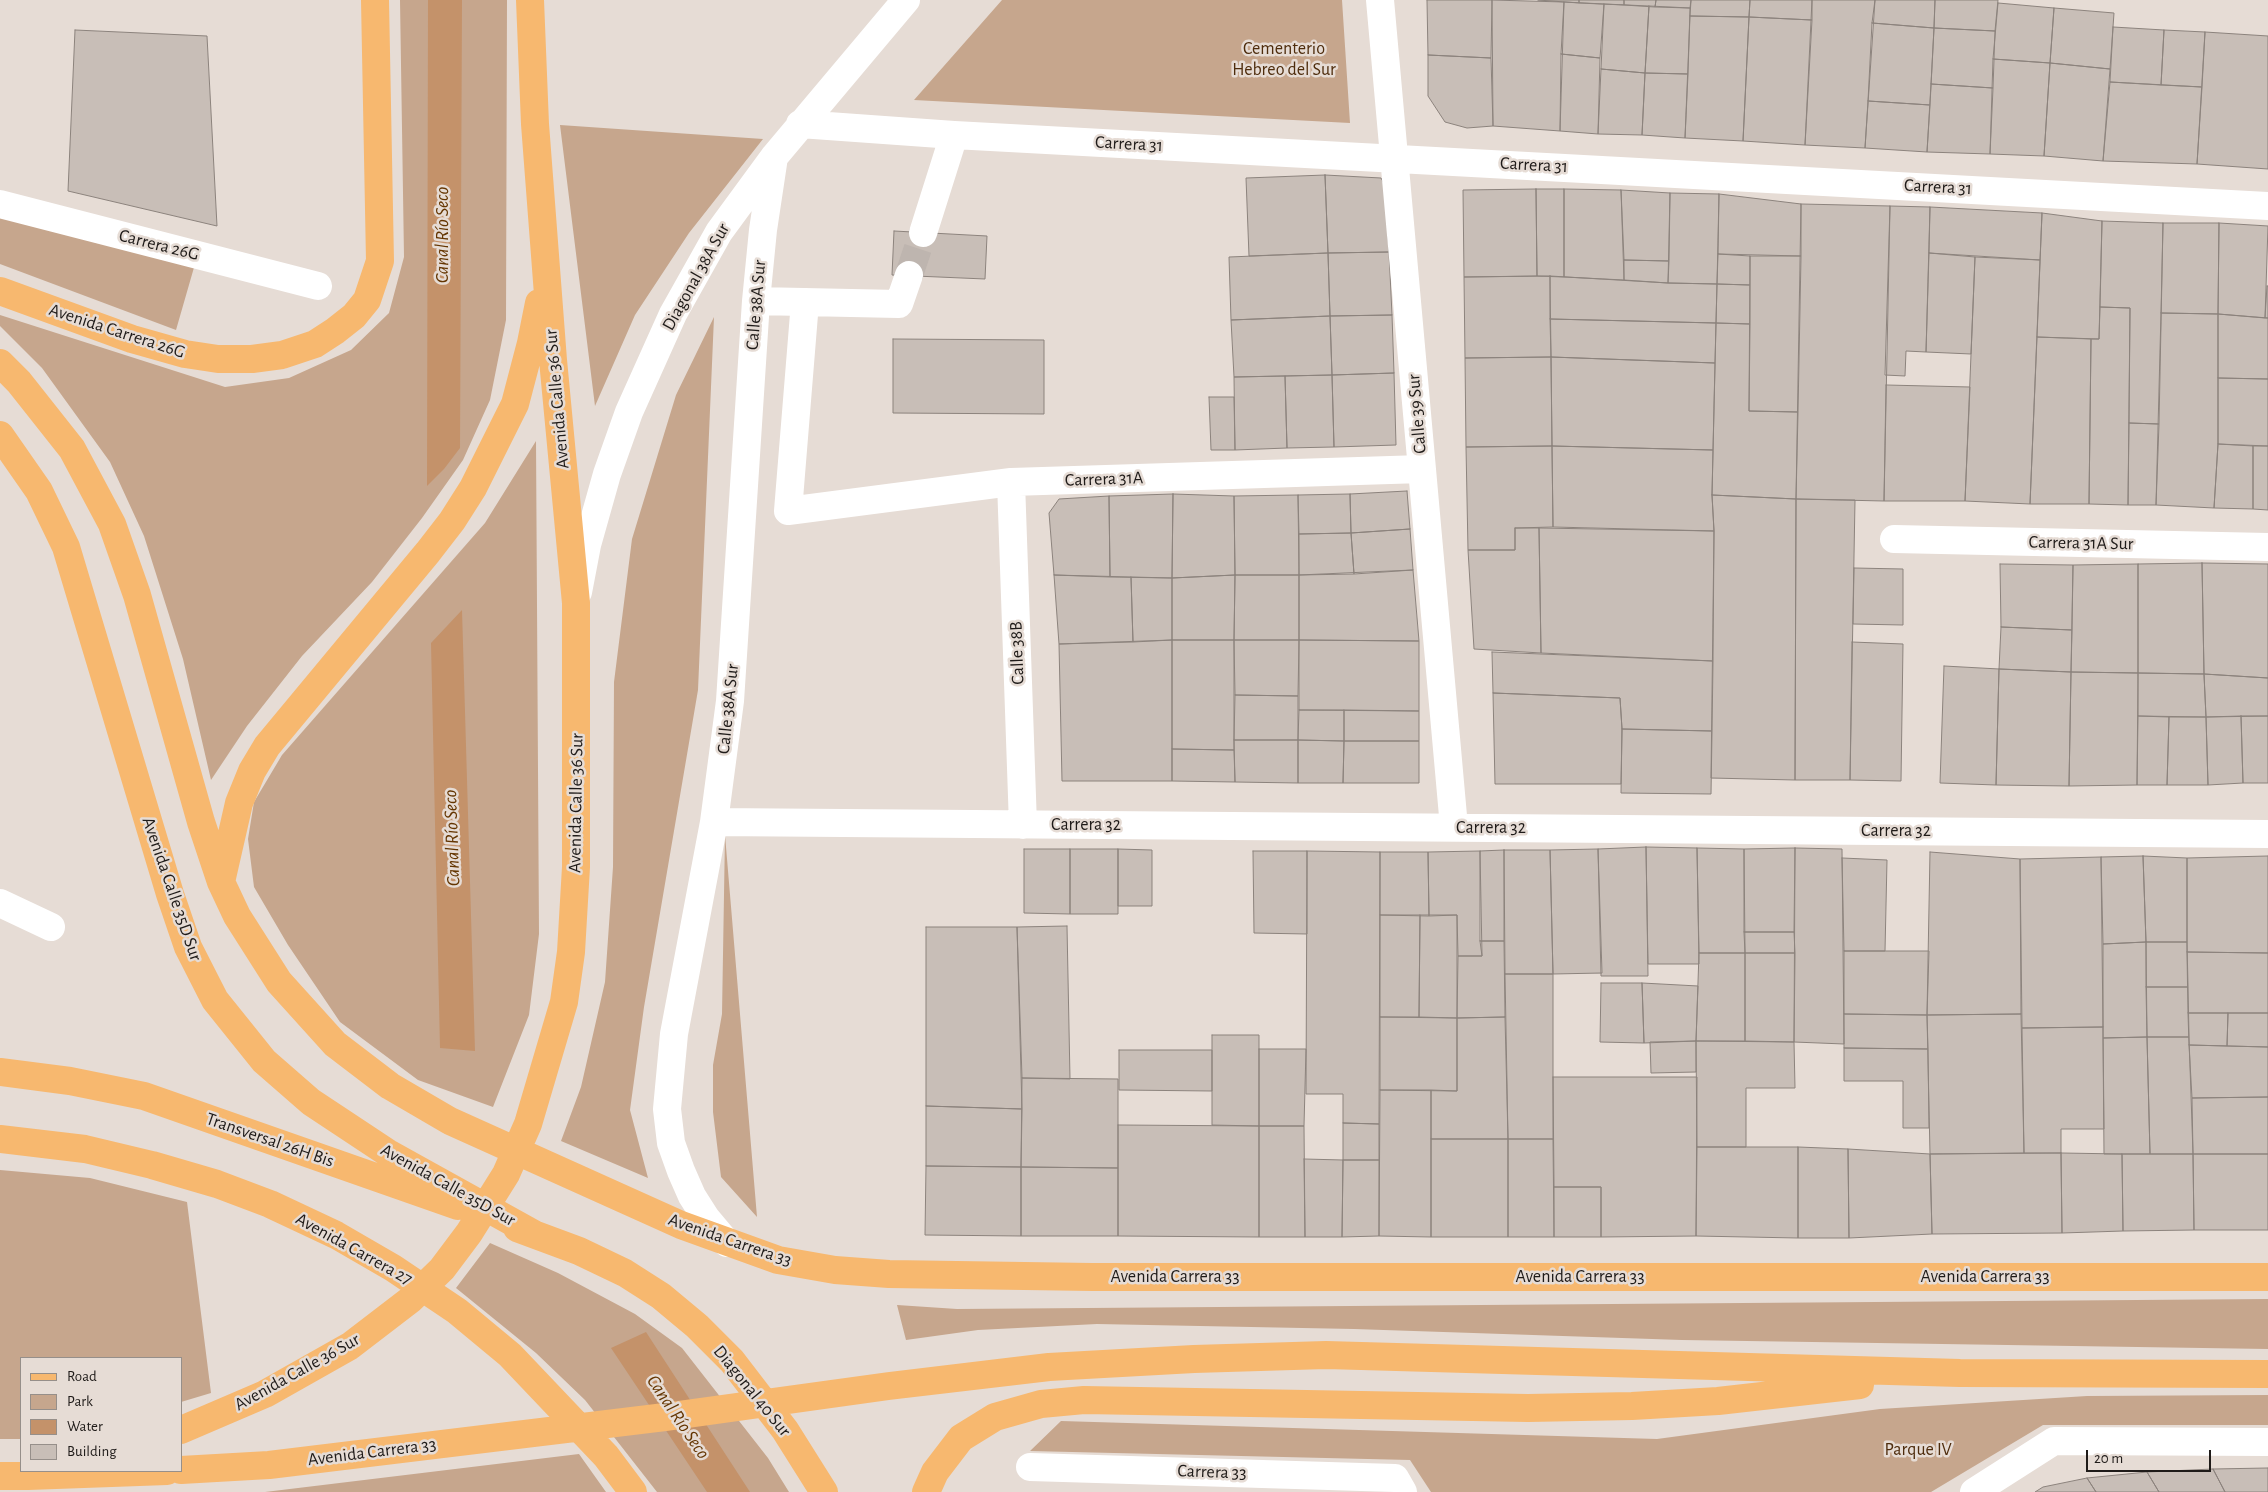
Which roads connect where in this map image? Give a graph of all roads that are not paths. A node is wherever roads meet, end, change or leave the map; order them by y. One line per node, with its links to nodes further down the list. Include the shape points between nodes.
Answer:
1 (375, 0): 15 (main road, Avenida Carrera 26G, via 380,261 367,300 354,316 315,344 282,355 218,359 185,354 132,339)
2 (530, 0): 12 (main road, Avenida Calle 36 Sur)
3 (906, 0): 5 (street, Diagonal 38A Sur)
4 (1380, 0): 8 (street, Calle 39 Sur)
5 (800, 124): 6 (street, Carrera 31); 7 (street, Diagonal 38A Sur)
6 (954, 135): 8 (street, Carrera 31); 11 (street)
7 (774, 157): 16 (street, Calle 38A Sur); 24 (street, Diagonal 38A Sur, via 719,232 673,314 629,412 592,527)
8 (1394, 158): 10 (street, Carrera 31); 20 (street, Calle 39 Sur)
9 (0, 204): 14 (street, Carrera 26G)
10 (2268, 206)
11 (923, 233)
12 (546, 265): 24 (main road, Avenida Calle 36 Sur); 29 (main road, via 532,343 516,404 473,488 428,552 267,746 239,803)
13 (909, 276): 17 (street, via 899,304)
14 (318, 286)
15 (0, 291)
16 (756, 301): 17 (street); 25 (street, Calle 38A Sur, via 730,701)
17 (805, 302): 21 (street, Carrera 31A, via 788,511)
18 (0, 362): 29 (main road, via 72,448 112,524 138,595 201,822)
19 (0, 435): 34 (main road, Avenida Calle 35D Sur, via 39,491 66,546 173,903 188,947 215,1000 264,1061 311,1102 388,1153)
20 (1422, 469): 21 (street, Carrera 31A); 27 (street, Calle 39 Sur)
21 (1011, 482): 26 (street, Calle 38B)
22 (1894, 539): 23 (street, Carrera 31A Sur)
23 (2268, 547)
24 (576, 603): 39 (main road, Avenida Calle 36 Sur, via 576,867 571,952 564,1002 528,1124 506,1174 442,1269 410,1300 350,1346 265,1394)
25 (714, 822): 26 (street, Carrera 32); 35 (street, Calle 38A Sur, via 674,1034 667,1109 672,1143 692,1196)
26 (1023, 824): 27 (street, Carrera 32)
27 (1454, 828): 28 (street, Carrera 32)
28 (2268, 834)
29 (221, 882): 35 (main road, Avenida Carrera 33, via 237,916 279,982 335,1044 390,1086 450,1121)
30 (0, 903): 31 (street)
31 (51, 927)
32 (0, 1072): 34 (main road, Transversal 26H Bis, via 70,1081 144,1096)
33 (0, 1139): 47 (main road, Avenida Carrera 27, via 85,1149 152,1165 262,1201 336,1235 457,1311 510,1355 606,1456)
34 (534, 1234): 48 (main road, Diagonal 40 Sur, via 625,1273 662,1296 697,1326 732,1361 779,1422)
35 (727, 1243): 36 (main road, Avenida Carrera 33, via 778,1260 835,1270 889,1274)
36 (2268, 1277)
37 (1960, 1373): 38 (main road, Avenida Carrera 33); 42 (main road, Avenida Carrera 33, via 1326,1355 1049,1366 279,1464); 49 (main road, via 1718,1401 1632,1406 1528,1408 1084,1400 1041,1404 995,1417 961,1438 935,1472)
38 (2268, 1374)
39 (182, 1430)
40 (2268, 1442): 50 (street, via 2054,1441)
41 (1030, 1467): 46 (street, Carrera 33)
42 (182, 1470)
43 (118, 1472): 44 (main road)
44 (38, 1474): 45 (main road)
45 (0, 1476)
46 (1399, 1485)
47 (633, 1492)
48 (824, 1492)
49 (926, 1492)
50 (1974, 1492)

